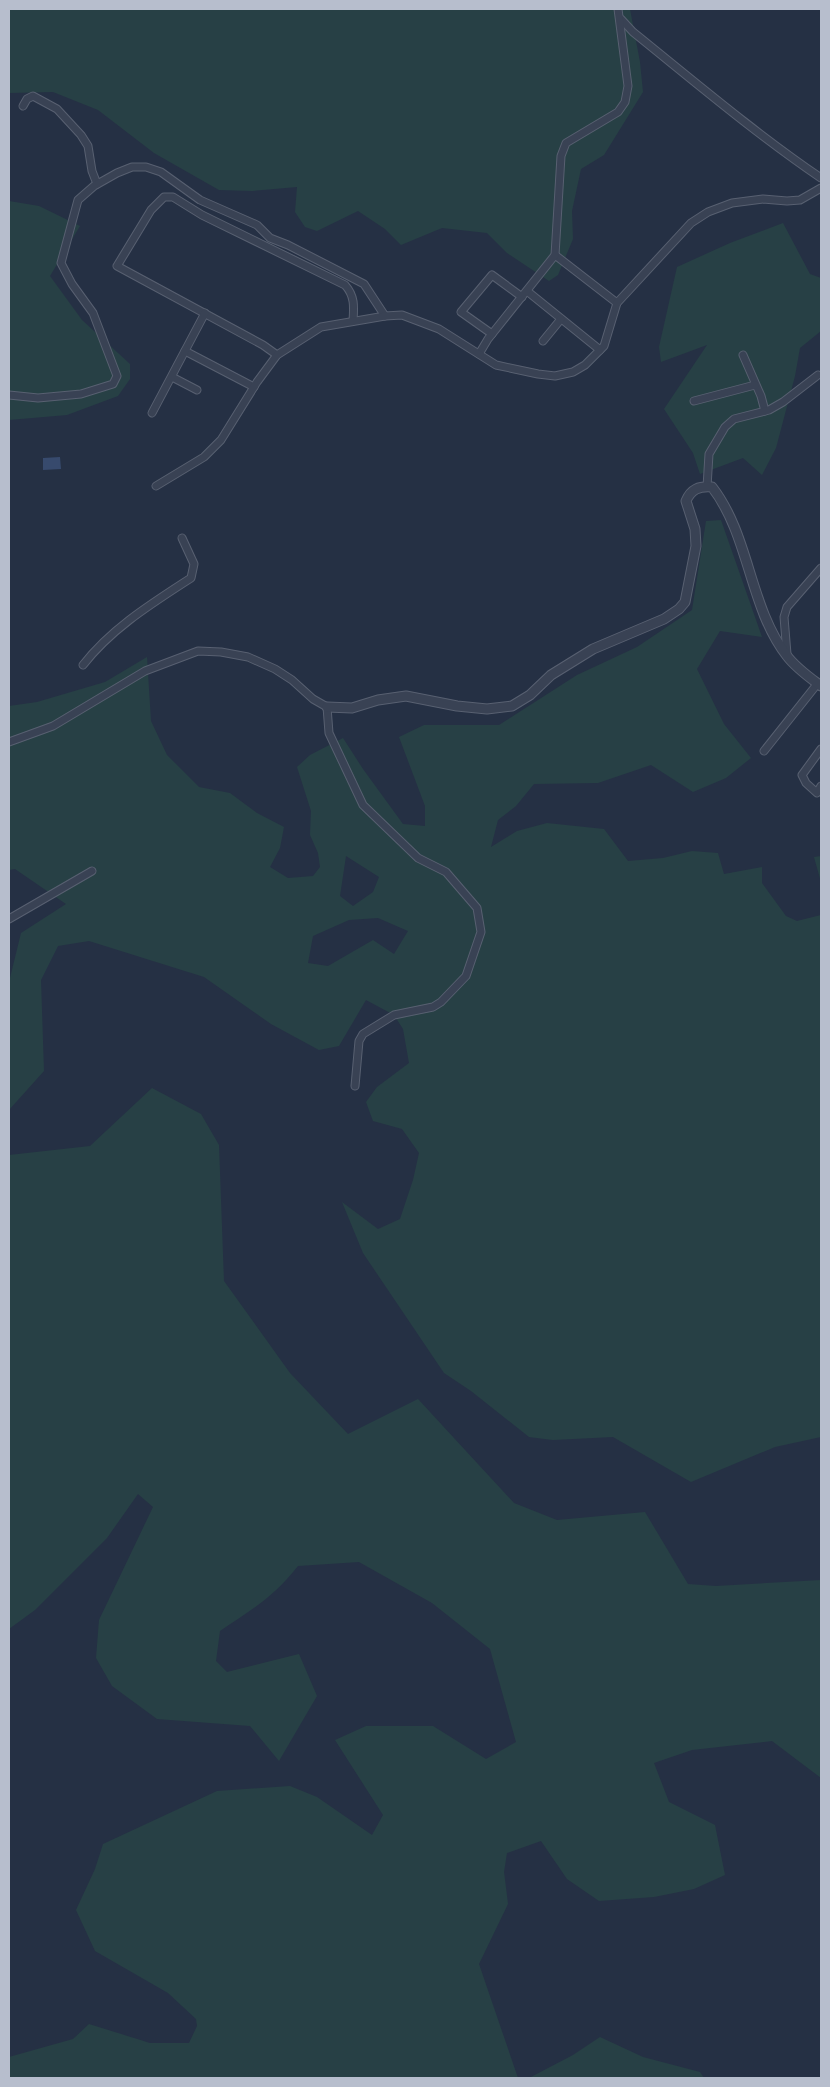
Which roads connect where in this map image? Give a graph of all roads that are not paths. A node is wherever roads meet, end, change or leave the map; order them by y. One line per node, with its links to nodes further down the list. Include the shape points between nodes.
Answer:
1 (618, 9): 2 (street)
2 (620, 19): 4 (street, via 729,111); 7 (street, via 628,86 625,102 618,112 566,143 561,156)
3 (23, 106): 5 (street, via 33,96 66,117 88,146)
4 (821, 178)
5 (97, 184): 11 (street, via 132,167 161,172 200,200 257,225 270,238 364,284); 26 (street, via 78,200 61,263 93,314 116,376 113,384 81,394 38,398)
6 (821, 188): 9 (street, via 800,200 747,200 708,212 691,223)
7 (555, 255): 8 (street); 9 (street)
8 (525, 294): 12 (street); 14 (street); 14 (street, via 492,275 461,312)
9 (617, 303): 16 (street)
10 (205, 314): 13 (street, via 117,266 151,210 164,197 173,197 202,215 345,285 352,292); 17 (street); 19 (street)
11 (385, 316): 13 (street); 18 (street, via 402,315 421,320)
12 (561, 319): 15 (street); 16 (street)
13 (353, 321): 19 (street, via 321,327)
14 (492, 334): 18 (street)
15 (543, 341)
16 (600, 350): 18 (street, via 573,372 555,376 496,365)
17 (185, 351): 22 (street); 24 (street)
18 (478, 354)
19 (277, 355): 24 (street)
20 (743, 355): 23 (street)
21 (818, 375): 28 (street, via 783,402)
22 (172, 377): 25 (street); 29 (street)
23 (755, 385): 27 (street); 28 (street)
24 (254, 387): 30 (street, via 221,440 204,457)
25 (197, 390)
26 (9, 395)
27 (694, 401)
28 (764, 411): 31 (street, via 734,419 725,427 709,454)
29 (152, 413)
30 (156, 486)
31 (707, 487): 34 (street, via 712,487 720,498 758,598); 37 (street, via 690,493 686,501 695,529 696,546 685,602 664,619 593,649 551,675 530,695 512,706 487,710 406,696 352,708)
32 (182, 538): 35 (street, via 194,564 191,578 135,614 98,646)
33 (821, 568): 34 (street, via 787,607 784,617)
34 (787, 656): 36 (street)
35 (83, 666)
36 (819, 685): 40 (street)
37 (327, 707): 38 (street, via 275,669 248,657 198,651 145,671 53,726); 44 (street, via 330,733 363,805 418,858 446,872 477,908 481,932 466,976 441,1002 433,1007 394,1015 363,1034 359,1041)
38 (9, 742)
39 (821, 748): 41 (street, via 802,775 817,793)
40 (764, 751)
41 (821, 786)
42 (92, 871): 43 (street)
43 (9, 919)
44 (355, 1086)

